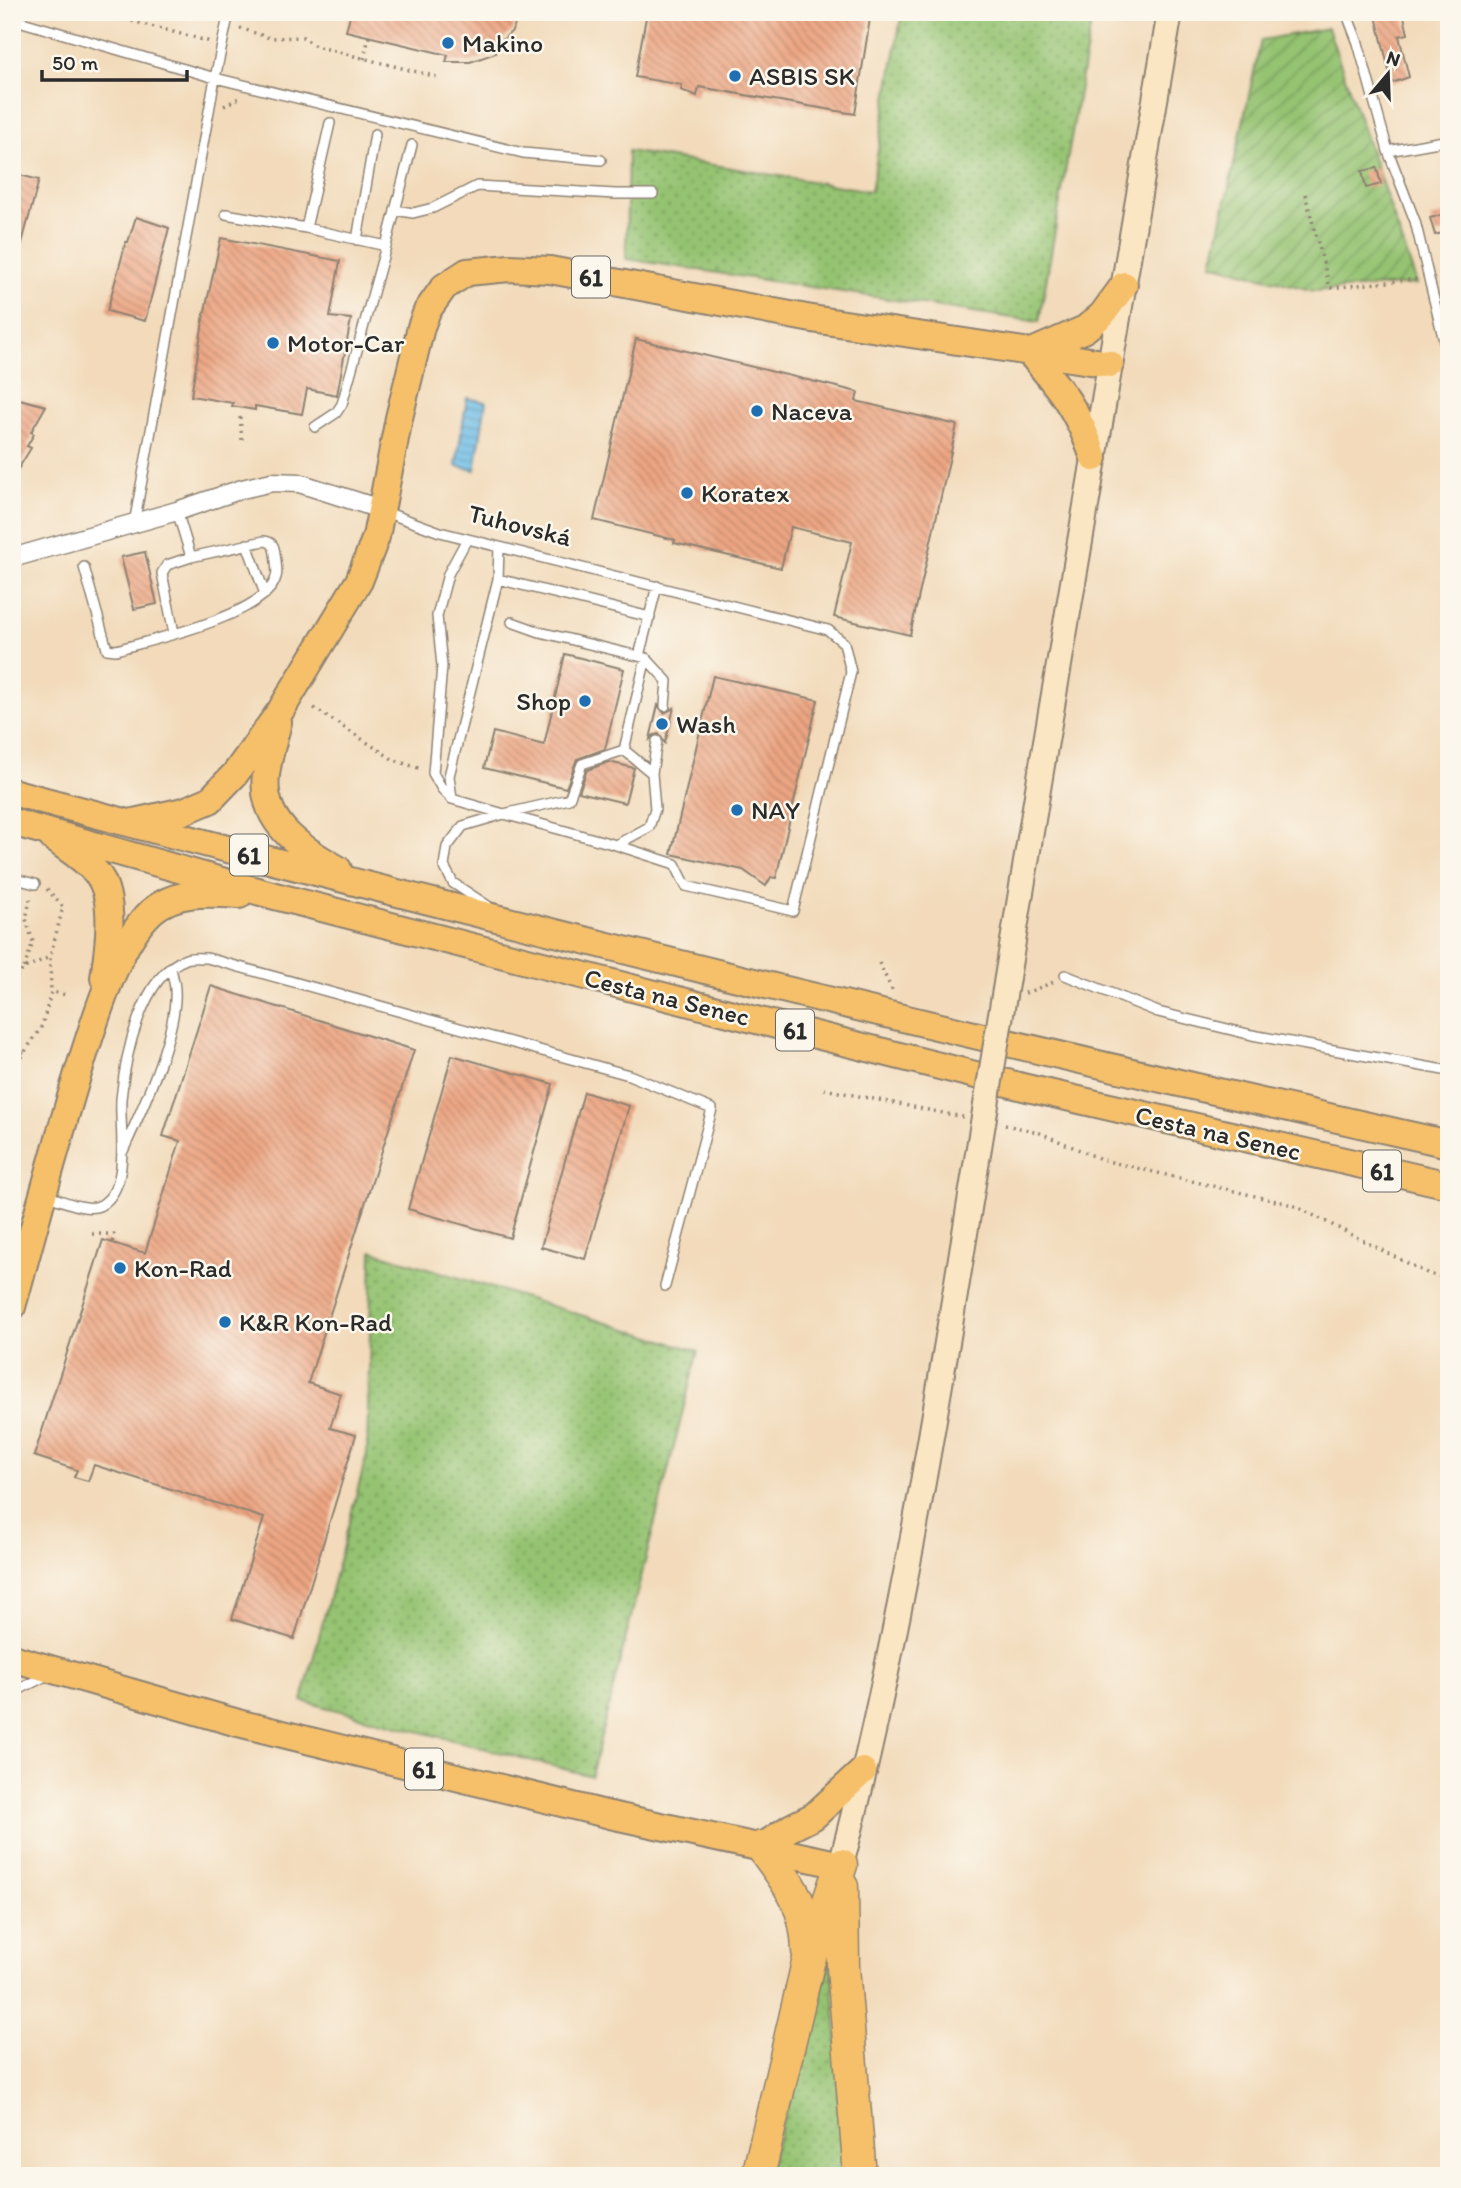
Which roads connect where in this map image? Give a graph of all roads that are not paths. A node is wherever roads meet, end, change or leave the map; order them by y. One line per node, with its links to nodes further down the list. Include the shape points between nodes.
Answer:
1 (229, 12): 5 (lane)
2 (1170, 12): 18 (main road)
3 (1346, 12): 10 (lane)
4 (12, 19): 5 (lane)
5 (215, 78): 11 (lane, via 523,153); 26 (lane)
6 (330, 123): 15 (lane)
7 (375, 134): 16 (lane)
8 (1449, 140): 10 (lane)
9 (412, 145): 13 (lane)
10 (1388, 150): 21 (lane, via 1415,221 1445,345)
11 (601, 160)
12 (653, 194): 13 (lane, via 478,186 433,208 413,213)
13 (395, 210): 17 (lane)
14 (226, 214): 15 (lane)
15 (306, 228): 16 (lane)
16 (357, 240): 17 (lane)
17 (386, 246): 22 (lane, via 342,404)
18 (1124, 285): 19 (main road, via 1085,329); 20 (main road)
19 (1030, 353): 20 (main road, 61); 23 (main road, via 1074,409); 24 (main road, 61, via 812,319 550,270 467,272 439,293 421,327)
20 (1110, 363): 23 (main road)
21 (1449, 383)
22 (314, 428)
23 (1094, 458): 70 (main road, bridge, via 939,1396)
24 (380, 509): 25 (street, Tuhovská, via 315,487 284,482 242,489); 27 (lane, Tuhovská); 41 (main road, 61, via 376,537 359,581)
25 (177, 511): 26 (street, Tuhovská); 30 (lane)
26 (134, 524): 31 (street, Tuhovská)
27 (467, 539): 29 (lane, Tuhovská); 46 (lane, via 448,574 437,616 442,666 433,773)
28 (247, 544): 30 (lane); 35 (lane); 35 (lane, via 270,541 274,545 277,575)
29 (499, 547): 33 (lane); 34 (lane, Tuhovská)
30 (191, 557): 38 (lane, via 167,565 162,573)
31 (12, 558)
32 (84, 567): 38 (lane, via 107,649)
33 (498, 579): 36 (lane); 46 (lane, via 449,776)
34 (657, 586): 36 (lane); 51 (lane, Tuhovská, via 828,630 844,643 851,672 793,911 686,886 675,864)
35 (265, 594): 38 (lane, via 243,609)
36 (650, 617): 39 (lane)
37 (512, 622): 39 (lane)
38 (174, 633)
39 (643, 657): 40 (lane, via 667,681); 43 (lane)
40 (665, 706)
41 (281, 710): 49 (main road, 61, via 235,774 210,800); 54 (main road, 61, via 265,778 276,822 311,854)
42 (657, 741): 44 (lane)
43 (624, 750): 44 (lane); 47 (lane, via 582,764 569,799)
44 (652, 773): 51 (lane, via 655,809 649,827)
45 (12, 792): 49 (main road, Cesta na Senec / 61)
46 (452, 799): 47 (lane)
47 (504, 814): 51 (lane); 56 (lane, via 463,826 447,847 444,866 453,883)
48 (12, 822): 50 (main road, Cesta na Senec / 61)
49 (129, 823): 54 (main road, Cesta na Senec / 61)
50 (43, 830): 55 (main road, Cesta na Senec / 61); 59 (main road, 61, via 104,884 108,947)
51 (616, 845)
52 (12, 878): 53 (lane)
53 (35, 884)
54 (369, 886): 56 (main road, Cesta na Senec / 61)
55 (275, 896): 59 (main road, 61, via 179,896 153,910 138,928); 63 (main road, Cesta na Senec / 61, via 1000,1081)
56 (516, 925): 61 (main road, Cesta na Senec / 61, via 1093,1065)
57 (171, 968): 62 (lane, via 176,990 171,1026 144,1107); 62 (lane, via 155,982 131,1040 121,1099); 65 (lane, via 187,959 207,958 629,1075 712,1109)
58 (1065, 975): 60 (lane, via 1158,1012 1252,1035)
59 (100, 1004): 64 (main road, 61)
60 (1449, 1071)
61 (1449, 1144)
62 (122, 1153): 64 (lane, via 117,1181 100,1206 90,1208)
63 (1449, 1185)
64 (43, 1194): 66 (main road, 61)
65 (665, 1286)
66 (12, 1307)
67 (12, 1658): 68 (main road, 61)
68 (55, 1671): 69 (lane); 71 (main road, 61, via 265,1730 610,1815)
69 (12, 1693)
70 (863, 1771): 71 (main road, via 814,1816); 72 (main road)
71 (762, 1847): 72 (main road, 61); 73 (highway, via 803,1911)
72 (841, 1865): 73 (highway); 75 (highway, via 843,1968)
73 (808, 1963): 74 (highway)
74 (758, 2176)
75 (860, 2176)

